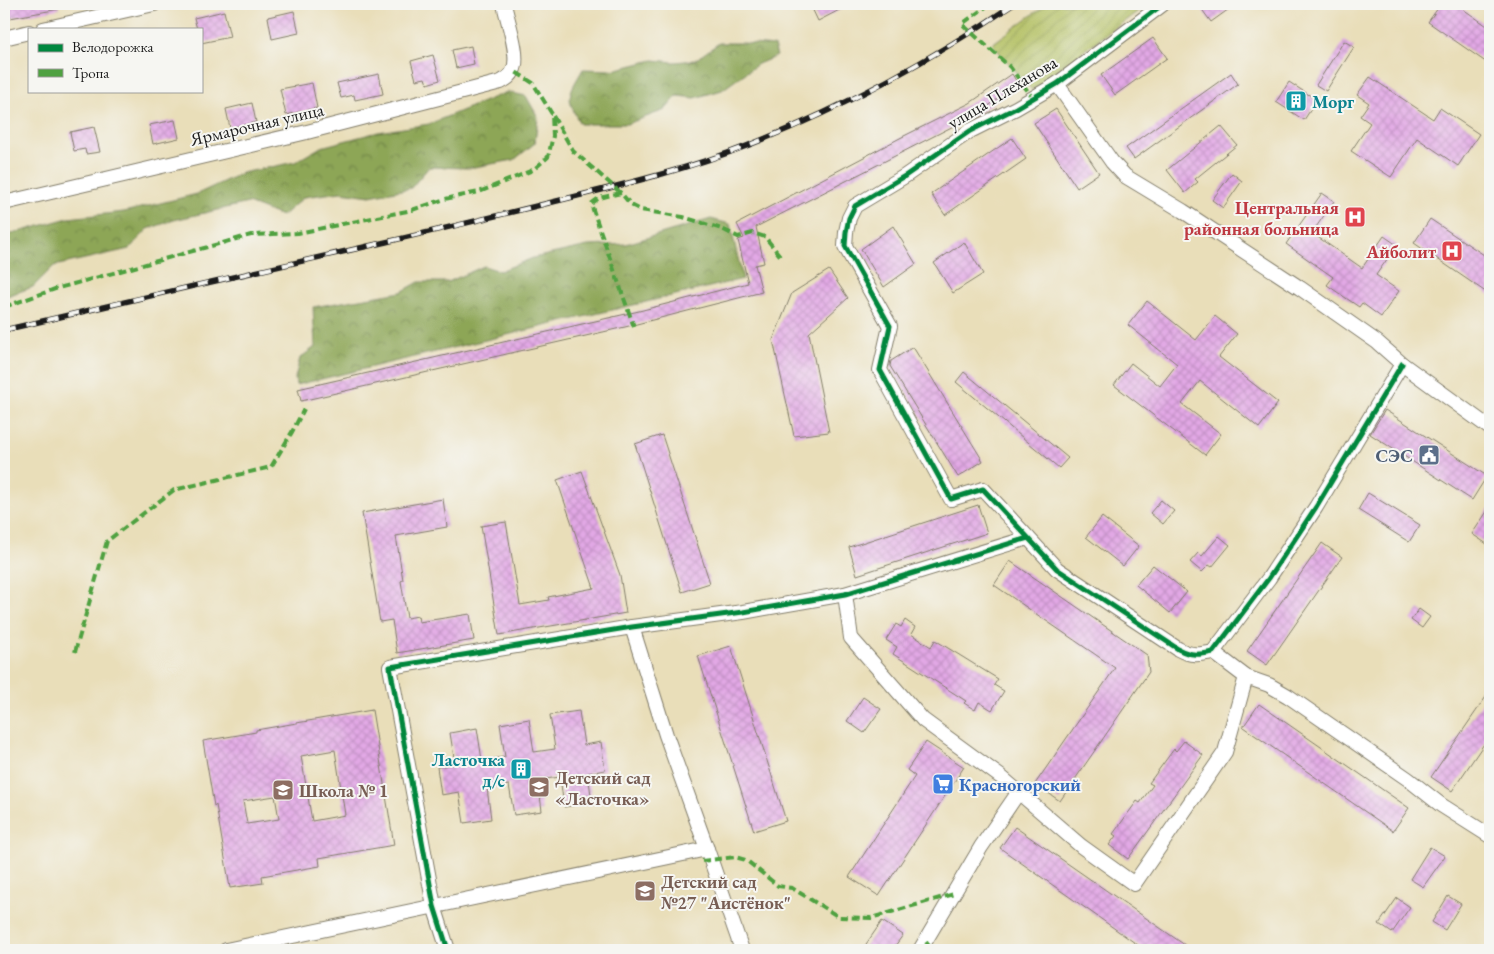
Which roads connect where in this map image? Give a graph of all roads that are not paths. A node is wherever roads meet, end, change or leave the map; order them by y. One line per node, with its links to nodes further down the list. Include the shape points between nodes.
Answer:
1 (154, 4): 4 (street)
2 (504, 4): 8 (street, Ярмарочная улица, via 515,64 514,71 501,82 335,125)
3 (1163, 4): 7 (street, улица Плеханова)
4 (47, 28)
5 (28, 32): 6 (street)
6 (4, 38)
7 (1057, 84): 9 (street, via 1126,176 1300,288 1377,342); 11 (street, улица Плеханова, via 970,131 855,206 846,232 846,246 890,326 880,370 951,499 983,489)
8 (4, 203)
9 (1402, 364): 10 (street); 14 (street, via 1316,507)
10 (1490, 428)
11 (1028, 538): 12 (street); 14 (street, via 1057,569 1178,649 1197,655)
12 (845, 594): 13 (street); 16 (street, via 851,638 923,720)
13 (632, 627): 18 (street); 19 (street, via 390,667)
14 (1213, 652): 15 (street)
15 (1246, 677): 16 (street, via 1225,752 1134,884 1081,846); 17 (street, via 1270,684)
16 (1018, 793): 23 (street, via 981,847)
17 (1490, 836)
18 (707, 849): 19 (street); 22 (street)
19 (434, 906): 20 (street); 21 (street)
20 (226, 950)
21 (448, 950)
22 (742, 950)
23 (920, 950)

